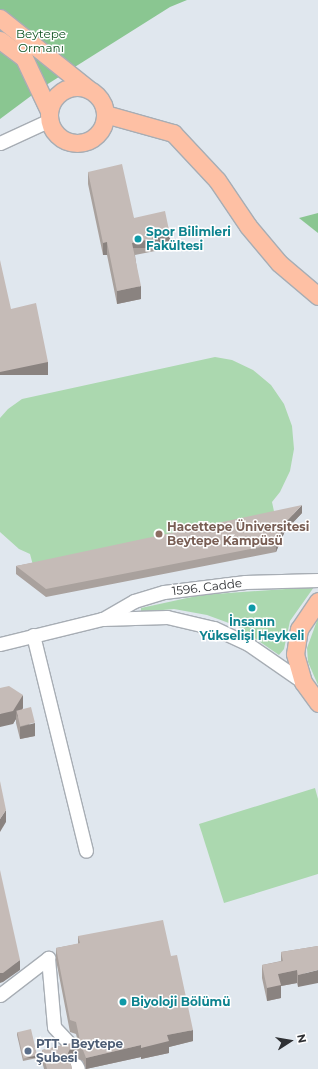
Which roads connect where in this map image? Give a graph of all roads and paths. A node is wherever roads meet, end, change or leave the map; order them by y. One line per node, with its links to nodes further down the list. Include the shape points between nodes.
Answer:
1 (0, 18): 3 (main road)
2 (0, 40): 5 (main road, via 24,58)
3 (87, 88): 4 (main road, via 98,97); 5 (main road, via 73,87 65,90 52,102)
4 (105, 114): 5 (main road, via 100,132 89,140 76,143 59,136); 7 (main road, via 173,133 217,180 248,226 279,263)
5 (50, 116): 6 (street)
6 (0, 143)
7 (318, 296)
8 (318, 580): 10 (street, 1596. Cadde, via 245,582 164,592 134,601)
9 (318, 601): 13 (main road, 1596. Cadde, via 304,618 296,639 295,654)
10 (102, 619): 11 (street, 1596. Cadde); 13 (street, 1596. Cadde, via 167,617 214,628 248,644)
11 (33, 635): 12 (street, 1596. Cadde); 15 (street)
12 (0, 644)
13 (303, 682): 14 (main road, 1596. Cadde)
14 (318, 703)
15 (86, 851)
16 (0, 995): 17 (street, via 48,958 54,1027)
17 (71, 1045)

